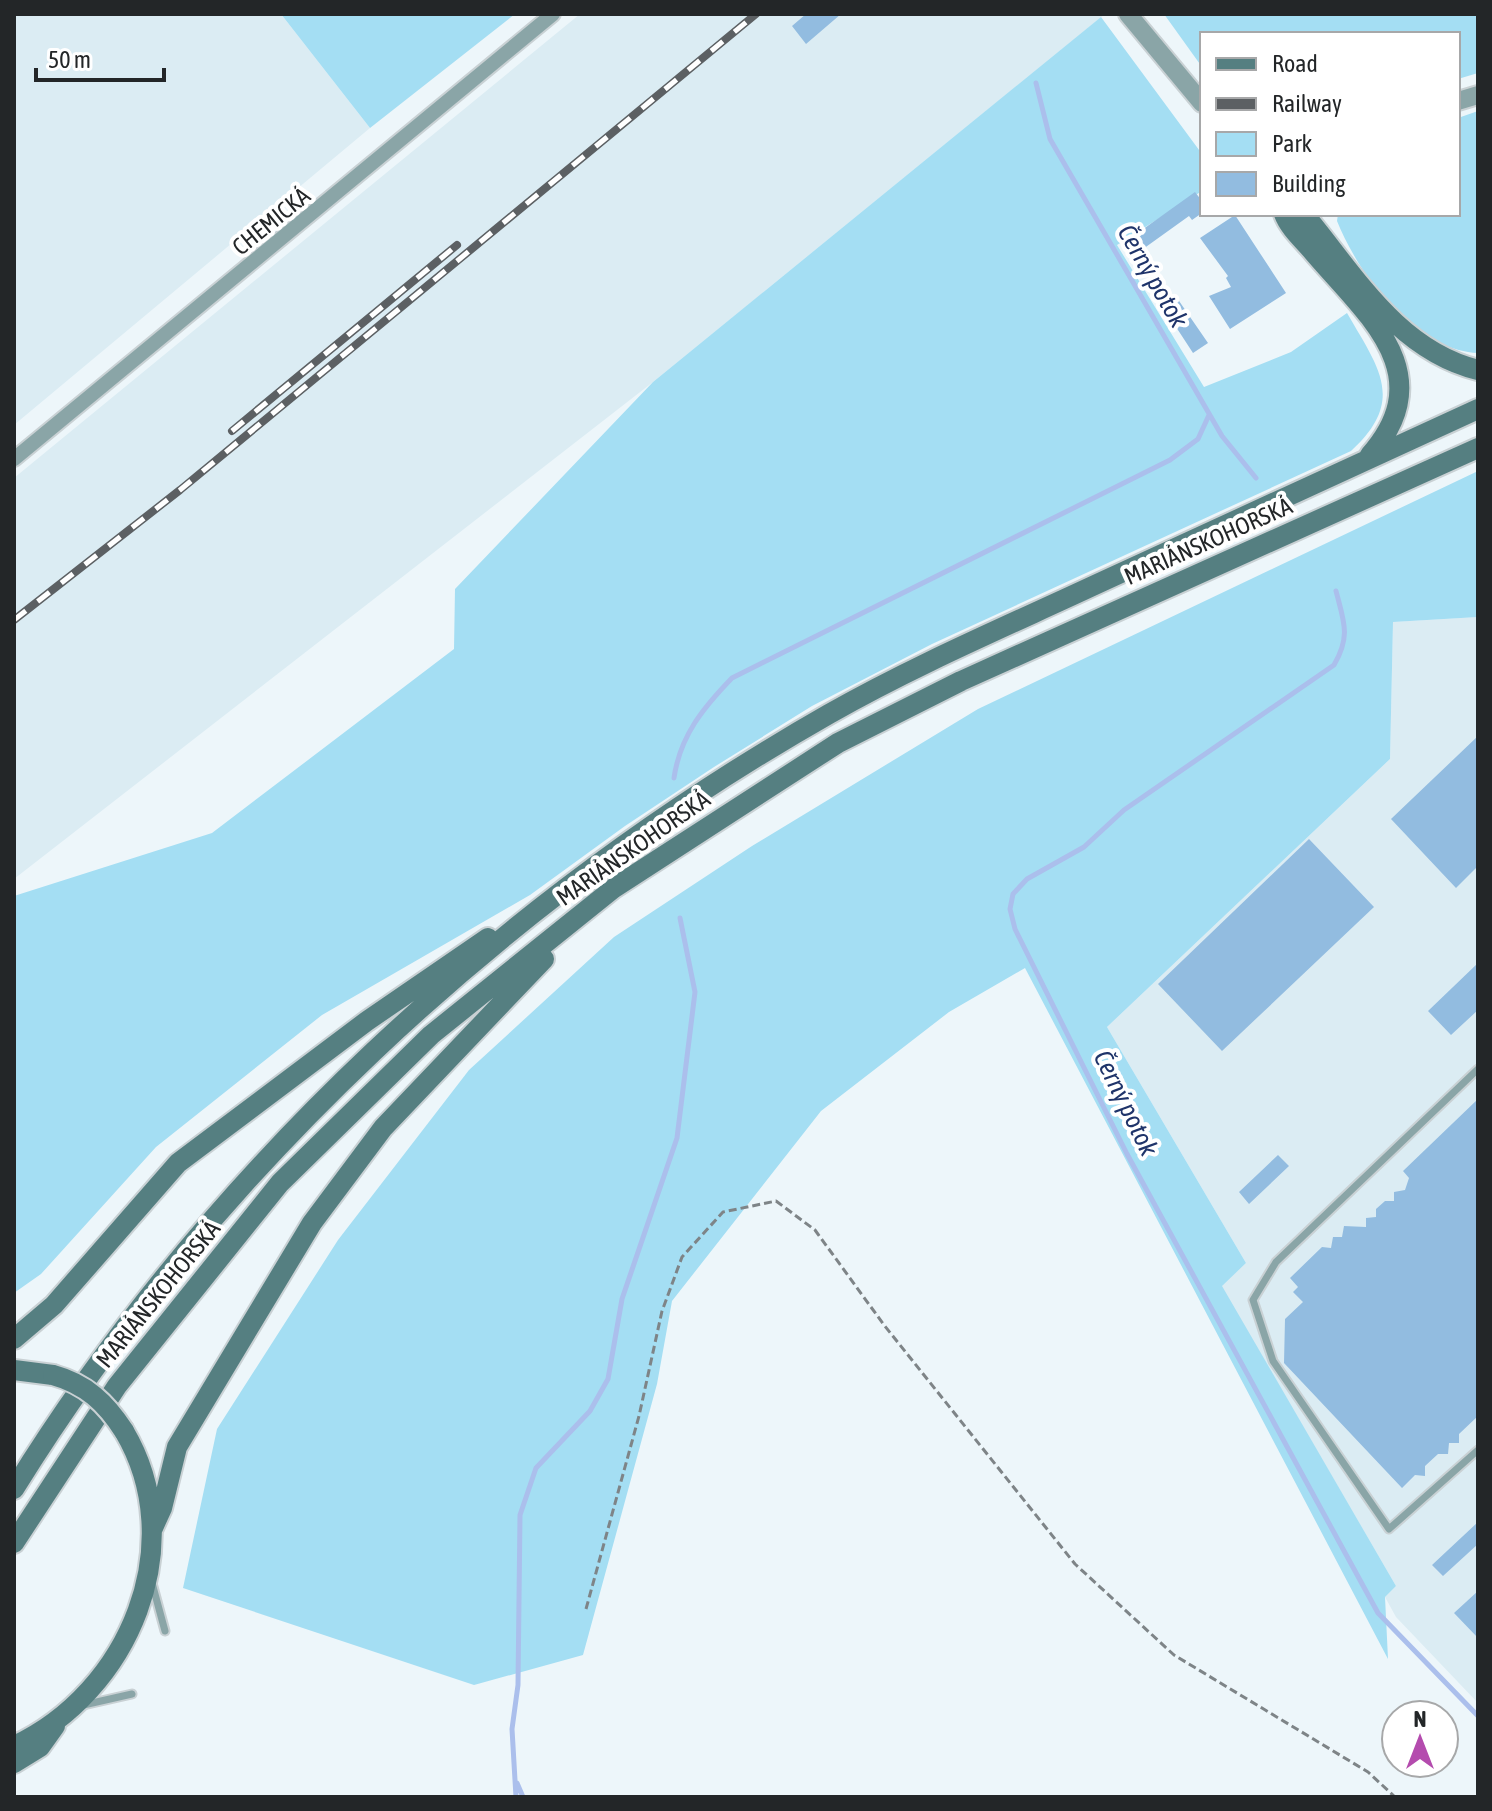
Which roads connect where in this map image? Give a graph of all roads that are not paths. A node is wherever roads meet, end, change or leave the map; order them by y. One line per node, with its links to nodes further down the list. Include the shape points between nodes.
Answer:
1 (553, 14): 11 (street, CHEMICKÁ)
2 (1128, 14): 3 (street)
3 (1200, 101)
4 (1286, 216): 12 (main road, via 1370,319 1395,363 1402,395 1398,414)
5 (1306, 216): 7 (main road)
6 (1327, 216): 7 (main road)
7 (1332, 248): 8 (main road, via 1415,343)
8 (1478, 370)
9 (1478, 409): 12 (main road, MARIÁNSKOHORSKÁ)
10 (1472, 453): 13 (main road, MARIÁNSKOHORSKÁ, via 933,695 838,743)
11 (14, 459)
12 (1365, 461): 14 (main road, MARIÁNSKOHORSKÁ, via 945,654 829,714 683,805)
13 (614, 888): 20 (main road, via 383,1128 312,1223 177,1447); 21 (main road, MARIÁNSKOHORSKÁ, via 431,1035 280,1183 117,1386)
14 (544, 905): 16 (main road, via 466,951 178,1163 54,1305); 19 (main road, MARIÁNSKOHORSKÁ, via 415,1012 267,1158 145,1303)
15 (1478, 1069): 18 (lane, via 1276,1262 1253,1300 1273,1361 1389,1529)
16 (14, 1339)
17 (14, 1370): 20 (main road, bridge, via 53,1375 80,1384 97,1397 124,1431 146,1473)
18 (1478, 1450)
19 (14, 1489)
20 (152, 1530): 22 (main road)
21 (14, 1543)
22 (149, 1573): 23 (lane); 25 (main road, via 120,1648 105,1673)
23 (165, 1631)
24 (132, 1694): 25 (lane)
25 (66, 1713): 26 (main road); 27 (main road, via 40,1747)
26 (14, 1746)
27 (14, 1763)

